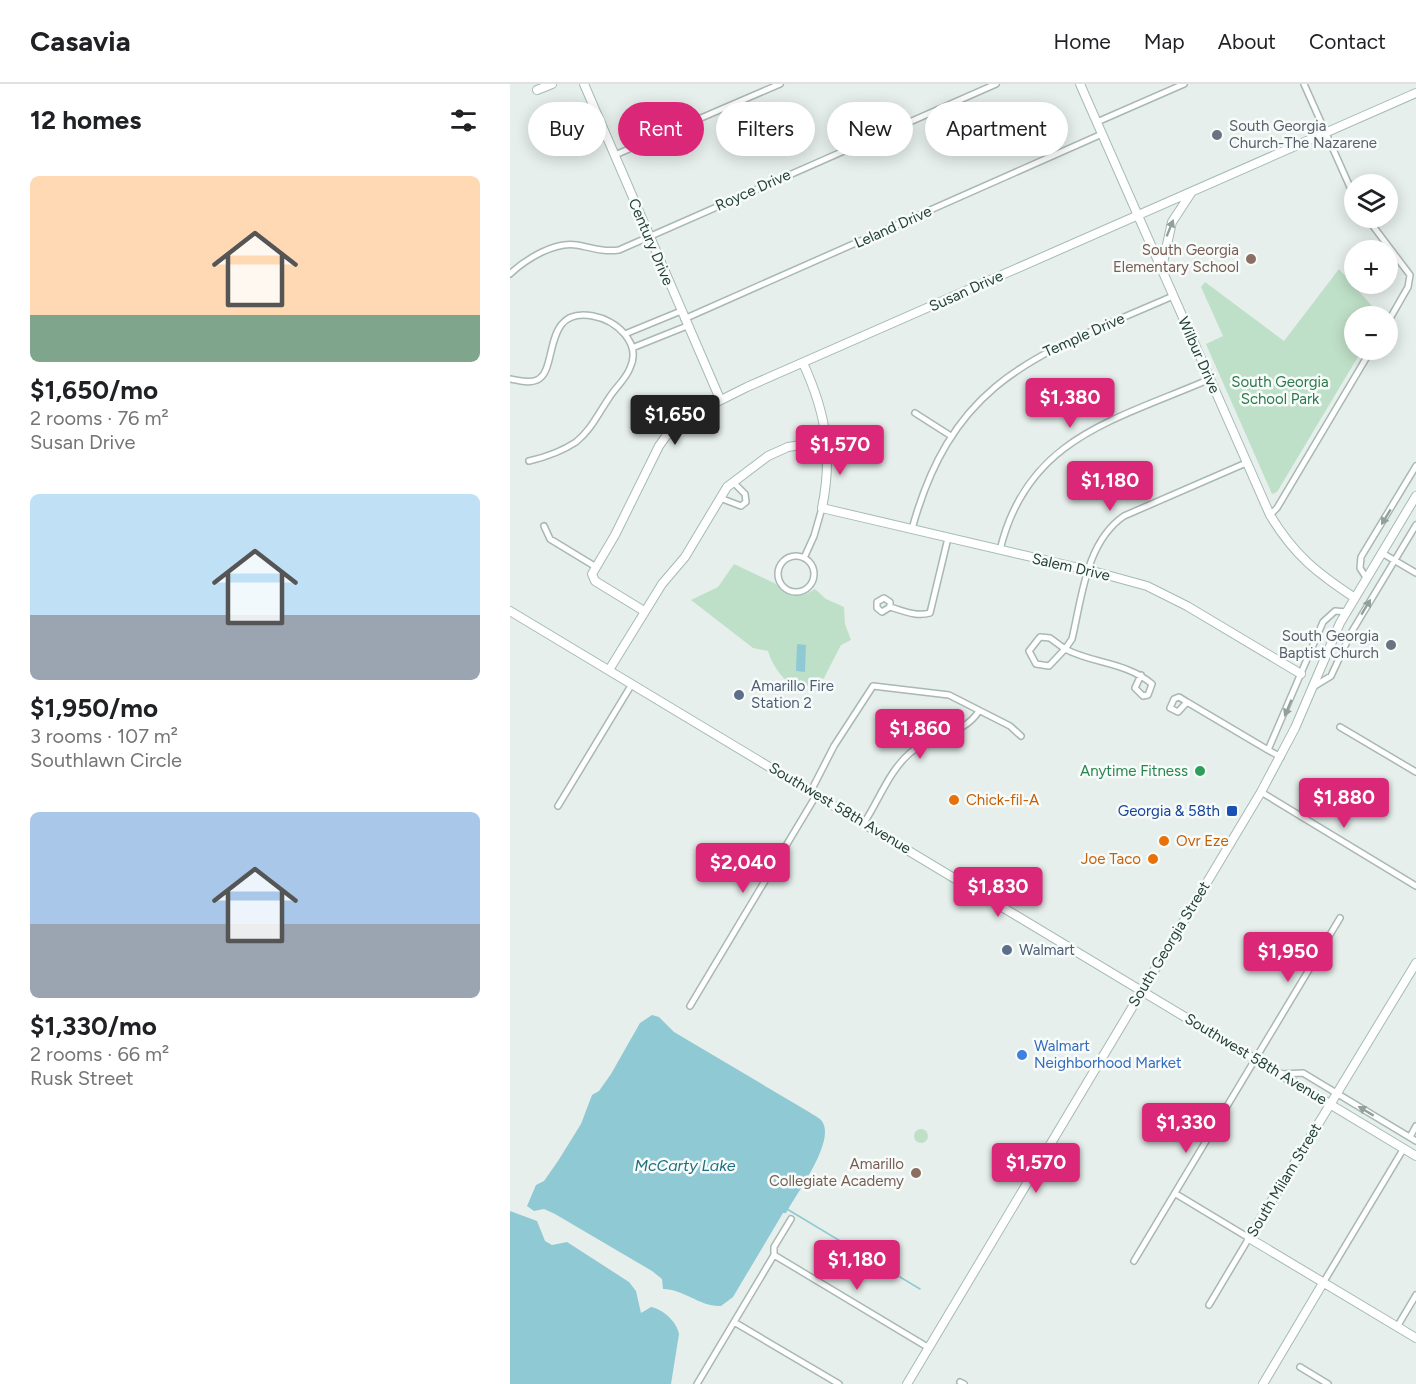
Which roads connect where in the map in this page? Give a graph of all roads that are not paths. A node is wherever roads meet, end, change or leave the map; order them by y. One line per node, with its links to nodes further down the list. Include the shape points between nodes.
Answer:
1 (552, 84): 8 (main road)
2 (584, 84): 13 (main road, Century Drive)
3 (780, 84): 13 (street)
4 (996, 84): 18 (street, Royce Drive)
5 (1080, 84): 10 (main road, Wilbur Drive)
6 (1184, 84): 10 (street)
7 (1304, 84): 12 (street)
8 (537, 90)
9 (1416, 93): 12 (main road, Susan Drive)
10 (1097, 122): 11 (main road, Wilbur Drive)
11 (1102, 134): 16 (main road, Wilbur Drive); 24 (street, Leland Drive)
12 (1325, 134): 14 (street); 15 (main road, Susan Drive)
13 (615, 155): 18 (main road, Century Drive)
14 (1344, 175)
15 (1192, 192): 16 (main road, Susan Drive); 19 (main road, one-way to 15, via 1172,222)
16 (1138, 216): 19 (main road, Wilbur Drive); 28 (main road, Susan Drive)
17 (1375, 228): 22 (street, via 1410,275)
18 (649, 236): 20 (street, Royce Drive, via 606,252 575,245 555,247); 23 (main road, Century Drive)
19 (1162, 269): 21 (main road, Wilbur Drive)
20 (510, 274)
21 (1173, 296): 30 (main road, Wilbur Drive); 33 (street, Temple Drive, via 1032,359 992,388)
22 (1397, 306)
23 (681, 311): 24 (main road, Century Drive); 25 (street)
24 (686, 323): 26 (street, Leland Drive); 31 (main road, Century Drive)
25 (625, 334): 26 (street); 29 (street, via 603,319 580,315 570,318 555,335 544,375 530,382)
26 (632, 348): 35 (street, via 631,367 586,433 563,450)
27 (1365, 360): 42 (street)
28 (803, 363): 31 (main road, Susan Drive); 34 (main road, via 820,402)
29 (510, 379)
30 (1210, 380): 36 (main road, Wilbur Drive); 47 (street, via 1086,433 1053,456 1017,502)
31 (720, 399): 51 (main road, Susan Drive, via 678,423 659,446)
32 (915, 413): 33 (street)
33 (951, 436): 45 (street, Temple Drive, via 928,478)
34 (827, 441): 38 (main road, via 788,447); 41 (main road, via 827,486)
35 (529, 461)
36 (1246, 463): 42 (main road, Wilbur Drive); 52 (street, via 1124,516 1101,538)
37 (1416, 466): 54 (street, one-way to 54, via 1361,557 1360,568)
38 (732, 481): 40 (main road); 40 (street, via 745,494 746,502 736,506)
39 (1416, 496): 48 (main road, South Georgia Street)
40 (720, 498): 58 (main road, via 685,558)
41 (822, 508): 45 (main road, Salem Drive); 49 (street)
42 (1270, 515): 55 (main road, Wilbur Drive, via 1305,562)
43 (1416, 525): 50 (street)
44 (544, 526): 51 (street, via 550,539)
45 (912, 529): 46 (main road, Salem Drive)
46 (948, 538): 47 (main road, Salem Drive); 56 (street, via 930,613 922,615)
47 (1000, 550): 52 (main road, Salem Drive)
48 (1382, 553): 50 (street); 54 (main road, South Georgia Street)
49 (804, 558): 49 (street, via 814,569 808,587 799,592 784,588 780,566 784,560)
50 (1394, 560): 53 (street); 65 (street, one-way to 50, via 1331,676)
51 (594, 570): 58 (main road, via 595,581)
52 (1089, 570): 60 (street, via 1072,639); 63 (main road, Salem Drive, via 1167,595)
53 (1416, 573)
54 (1367, 579): 55 (main road, South Georgia Street)
55 (1355, 598): 59 (main road, South Georgia Street)
56 (890, 607)
57 (510, 611): 61 (main road, Southwest 58th Avenue)
58 (644, 611): 61 (main road)
59 (1347, 612): 63 (street, via 1335,611 1323,622); 65 (main road, South Georgia Street)
60 (1065, 649): 60 (street, via 1050,638 1040,638 1029,651 1036,664 1049,666); 62 (street, via 1128,667)
61 (609, 670): 64 (main road, Southwest 58th Avenue)
62 (1141, 675)
63 (1301, 675): 70 (street, one-way to 70)
64 (632, 684): 74 (main road, Southwest 58th Avenue); 75 (street)
65 (1312, 687): 71 (main road, South Georgia Street)
66 (1187, 702): 70 (street)
67 (979, 711): 69 (street); 74 (street, via 949,695 873,686 840,737); 76 (street, via 968,726 925,743 909,754)
68 (1340, 727): 72 (street)
69 (1021, 736)
70 (1268, 750): 71 (street)
71 (1281, 757): 73 (main road, South Georgia Street)
72 (1416, 772)
73 (1260, 792): 77 (street); 80 (main road, South Georgia Street)
74 (814, 793): 76 (main road, Southwest 58th Avenue); 81 (street)
75 (558, 806)
76 (864, 823): 80 (main road, Southwest 58th Avenue)
77 (1416, 886)
78 (1340, 918): 82 (street)
79 (1416, 963): 84 (main road, South Milam Street)
80 (1142, 989): 82 (main road, Southwest 58th Avenue); 102 (main road, South Georgia Street)
81 (690, 1006)
82 (1256, 1059): 83 (main road, Southwest 58th Avenue); 91 (street)
83 (1280, 1074): 84 (street, via 1303,1073); 85 (main road, Southwest 58th Avenue)
84 (1337, 1093): 85 (main road, South Milam Street); 87 (street, one-way to 84)
85 (1330, 1104): 89 (main road, Southwest 58th Avenue); 93 (main road, South Milam Street)
86 (1416, 1126): 87 (street)
87 (1410, 1137): 88 (street)
88 (1416, 1141)
89 (1404, 1148): 90 (main road, Southwest 58th Avenue); 96 (street)
90 (1416, 1156)
91 (1176, 1194): 93 (street); 95 (street)
92 (791, 1219): 94 (street, via 774,1247)
93 (1249, 1238): 96 (main road); 98 (street, South Milam Street)
94 (774, 1255): 99 (street); 102 (street)
95 (1134, 1261)
96 (1323, 1282): 100 (main road); 107 (main road)
97 (1416, 1295): 100 (street)
98 (1209, 1305)
99 (734, 1322): 104 (street); 105 (street)
100 (1396, 1327): 101 (main road)
101 (1416, 1338)
102 (929, 1348): 106 (main road, South Georgia Street)
103 (1300, 1367): 108 (street)
104 (697, 1384)
105 (839, 1384)
106 (907, 1384)
107 (1263, 1384)
108 (1328, 1384)

